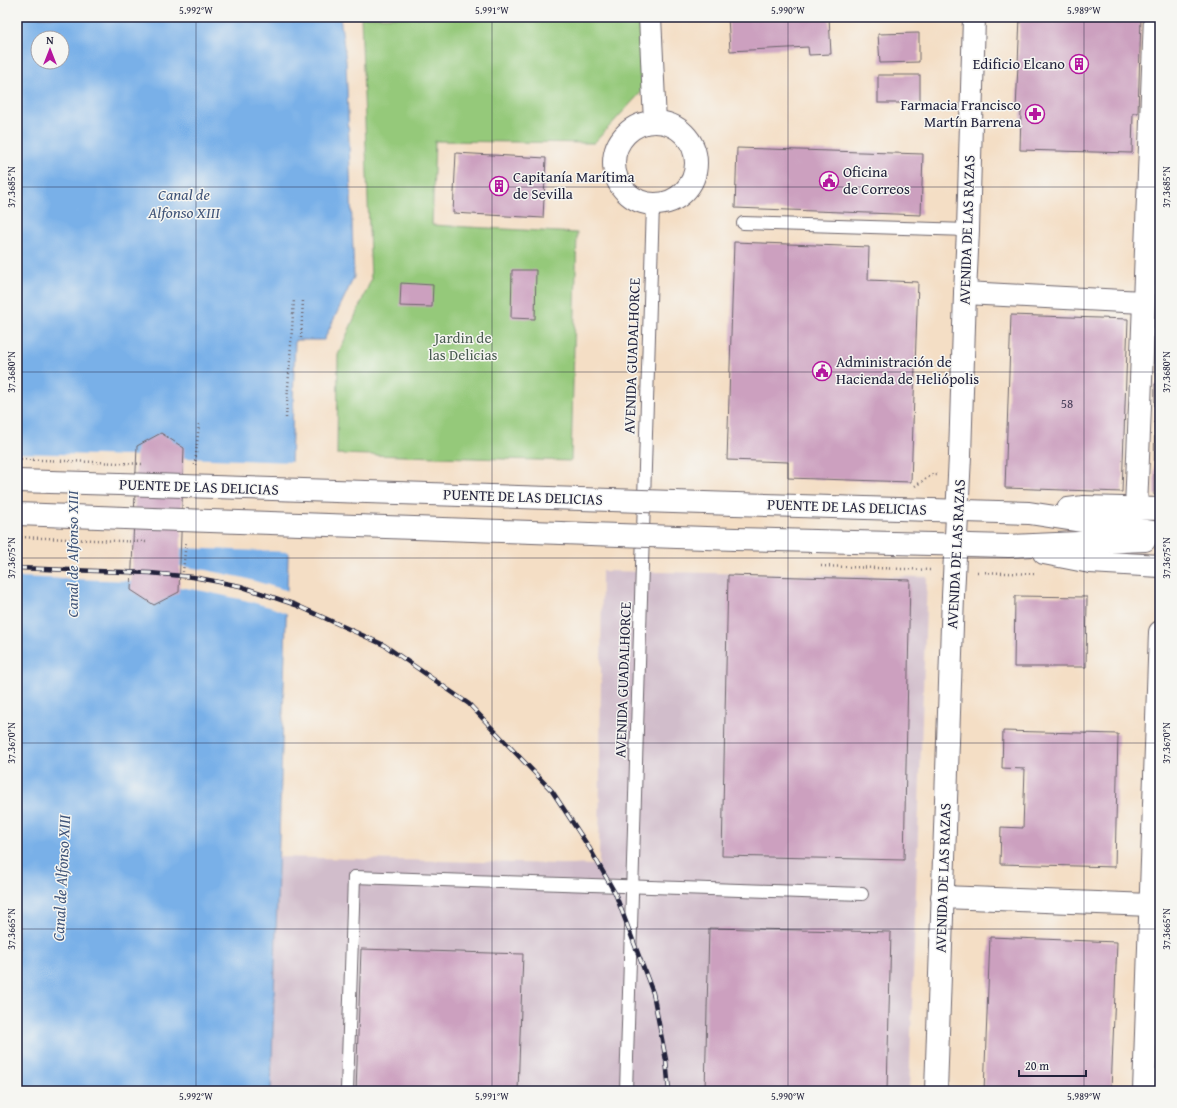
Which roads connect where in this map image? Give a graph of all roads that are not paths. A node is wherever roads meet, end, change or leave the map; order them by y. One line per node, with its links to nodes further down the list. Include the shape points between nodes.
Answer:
1 (650, 17): 4 (main road)
2 (974, 17): 7 (main road, AVENIDA DE LAS RAZAS)
3 (1155, 17): 9 (main road)
4 (655, 122): 5 (main road, via 642,124 622,138 614,162 615,174 629,195); 5 (main road, via 680,131 689,140 696,165 687,189 677,198 665,203)
5 (652, 204): 22 (lane, AVENIDA GUADALHORCE)
6 (743, 223): 7 (lane)
7 (968, 230): 8 (main road, AVENIDA DE LAS RAZAS)
8 (965, 293): 9 (main road); 13 (main road, AVENIDA DE LAS RAZAS)
9 (1143, 302): 11 (main road)
10 (17, 481): 13 (main road, PUENTE DE LAS DELICIAS, bridge)
11 (1136, 509): 12 (main road); 14 (main road, via 1084,507)
12 (1160, 509)
13 (958, 510): 14 (main road, PUENTE DE LAS DELICIAS); 18 (main road, AVENIDA DE LAS RAZAS)
14 (1029, 513): 16 (main road)
15 (17, 514): 18 (main road, bridge, via 735,539)
16 (1160, 533)
17 (1160, 540): 19 (main road)
18 (956, 544): 19 (main road); 24 (main road, AVENIDA DE LAS RAZAS)
19 (1009, 546): 20 (main road, via 1090,562)
20 (1160, 566)
21 (1160, 632): 25 (main road)
22 (633, 886): 23 (lane); 26 (lane, via 354,877); 27 (lane, AVENIDA GUADALHORCE)
23 (862, 894)
24 (942, 897): 25 (main road); 28 (main road, AVENIDA DE LAS RAZAS)
25 (1151, 905): 29 (main road)
26 (347, 1091)
27 (626, 1091)
28 (936, 1091)
29 (1144, 1091)

